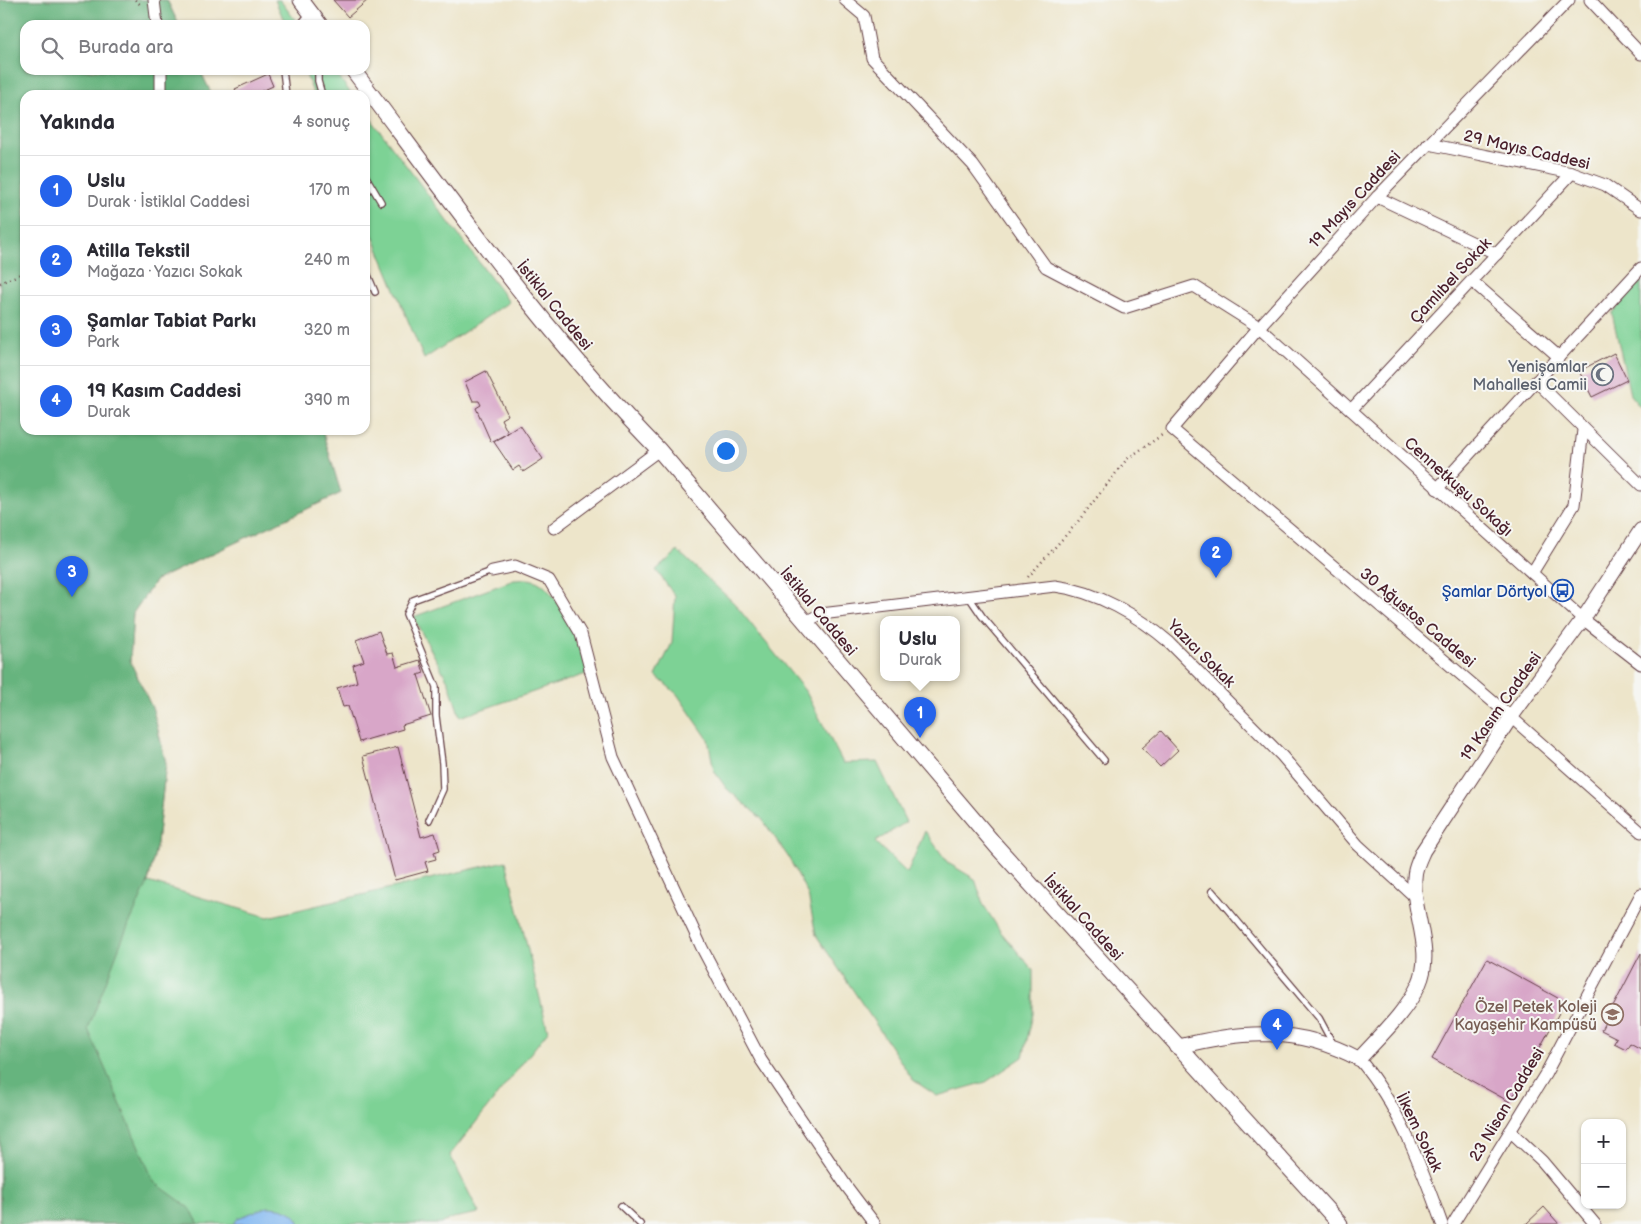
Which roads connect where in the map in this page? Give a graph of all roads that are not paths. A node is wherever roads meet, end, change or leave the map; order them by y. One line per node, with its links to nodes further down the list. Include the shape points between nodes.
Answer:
1 (154, 0): 7 (street)
2 (301, 0): 6 (main road)
3 (845, 0): 31 (street, Cennetkuşu Sokağı, via 864,16 872,58 973,165 1046,267 1124,308 1194,286)
4 (1569, 0): 20 (street, 19 Mayıs Caddesi)
5 (1590, 0): 10 (street)
6 (310, 13): 8 (lane); 9 (main road)
7 (156, 20)
8 (304, 20)
9 (316, 20)
10 (1641, 54)
11 (161, 75): 15 (street)
12 (284, 75): 16 (lane)
13 (318, 75): 17 (lane)
14 (357, 75): 18 (main road, İstiklal Caddesi)
15 (161, 90)
16 (285, 90)
17 (321, 90)
18 (368, 90)
19 (370, 93): 37 (main road, İstiklal Caddesi, via 479,238 610,400)
20 (1428, 144): 21 (street, 29 Mayıs Caddesi); 23 (street, 19 Mayıs Caddesi)
21 (1572, 173): 25 (street, 29 Mayıs Caddesi, via 1605,185); 26 (street, Çamlıbel Sokak)
22 (370, 183): 24 (lane)
23 (1377, 197): 26 (street); 31 (street, 19 Mayıs Caddesi)
24 (381, 202)
25 (1641, 210)
26 (1497, 254): 29 (street, Çamlıbel Sokak)
27 (1641, 268): 32 (street)
28 (370, 280): 30 (lane)
29 (1472, 281): 32 (street); 34 (street, Çamlıbel Sokak)
30 (375, 292)
31 (1259, 327): 34 (street, Cennetkuşu Sokağı); 35 (street, 19 Mayıs Caddesi)
32 (1559, 357): 33 (street)
33 (1536, 382): 36 (street); 39 (street)
34 (1351, 410): 39 (street, Cennetkuşu Sokağı)
35 (1172, 428): 48 (street, 30 Ağustos Caddesi)
36 (1583, 430): 38 (street); 43 (street, via 1574,505)
37 (659, 450): 40 (street); 46 (main road, İstiklal Caddesi)
38 (1641, 485)
39 (1437, 489): 43 (street, Cennetkuşu Sokağı)
40 (554, 528)
41 (1641, 530): 45 (street, 19 Kasım Caddesi)
42 (492, 571): 50 (lane, via 413,600 406,614 436,687 443,789); 61 (street, via 515,566 542,575 549,580 581,634 613,757 702,948 761,1060)
43 (1532, 573): 45 (street, Cennetkuşu Sokağı)
44 (969, 597): 46 (street, Yazıcı Sokak, via 821,614); 49 (lane); 54 (street, Yazıcı Sokak, via 1055,586 1076,588 1151,626 1282,756 1358,845)
45 (1583, 619): 47 (street, Cennetkuşu Sokağı); 48 (street, 19 Kasım Caddesi)
46 (805, 622): 55 (main road, İstiklal Caddesi, via 997,847)
47 (1641, 664)
48 (1512, 717): 51 (street, 30 Ağustos Caddesi); 54 (street, 19 Kasım Caddesi, via 1423,851 1415,873)
49 (1104, 760)
50 (429, 820)
51 (1641, 832)
52 (1212, 892): 56 (lane, via 1319,1018)
53 (1641, 894): 58 (street, 23 Nisan Caddesi, via 1546,1073)
54 (1415, 897): 57 (street, 19 Kasım Caddesi, via 1423,939 1424,966 1420,984 1402,1011)
55 (1177, 1046): 56 (street, via 1241,1034 1278,1034); 62 (main road, İstiklal Caddesi)
56 (1334, 1046): 57 (street)
57 (1359, 1059): 63 (street, İlkem Sokak, via 1373,1076 1404,1129)
58 (1510, 1131): 64 (street, 23 Nisan Caddesi); 65 (street, via 1542,1161)
59 (621, 1206): 60 (lane)
60 (640, 1224)
61 (875, 1224)
62 (1340, 1224)
63 (1442, 1224)
64 (1452, 1224)
65 (1595, 1224)

